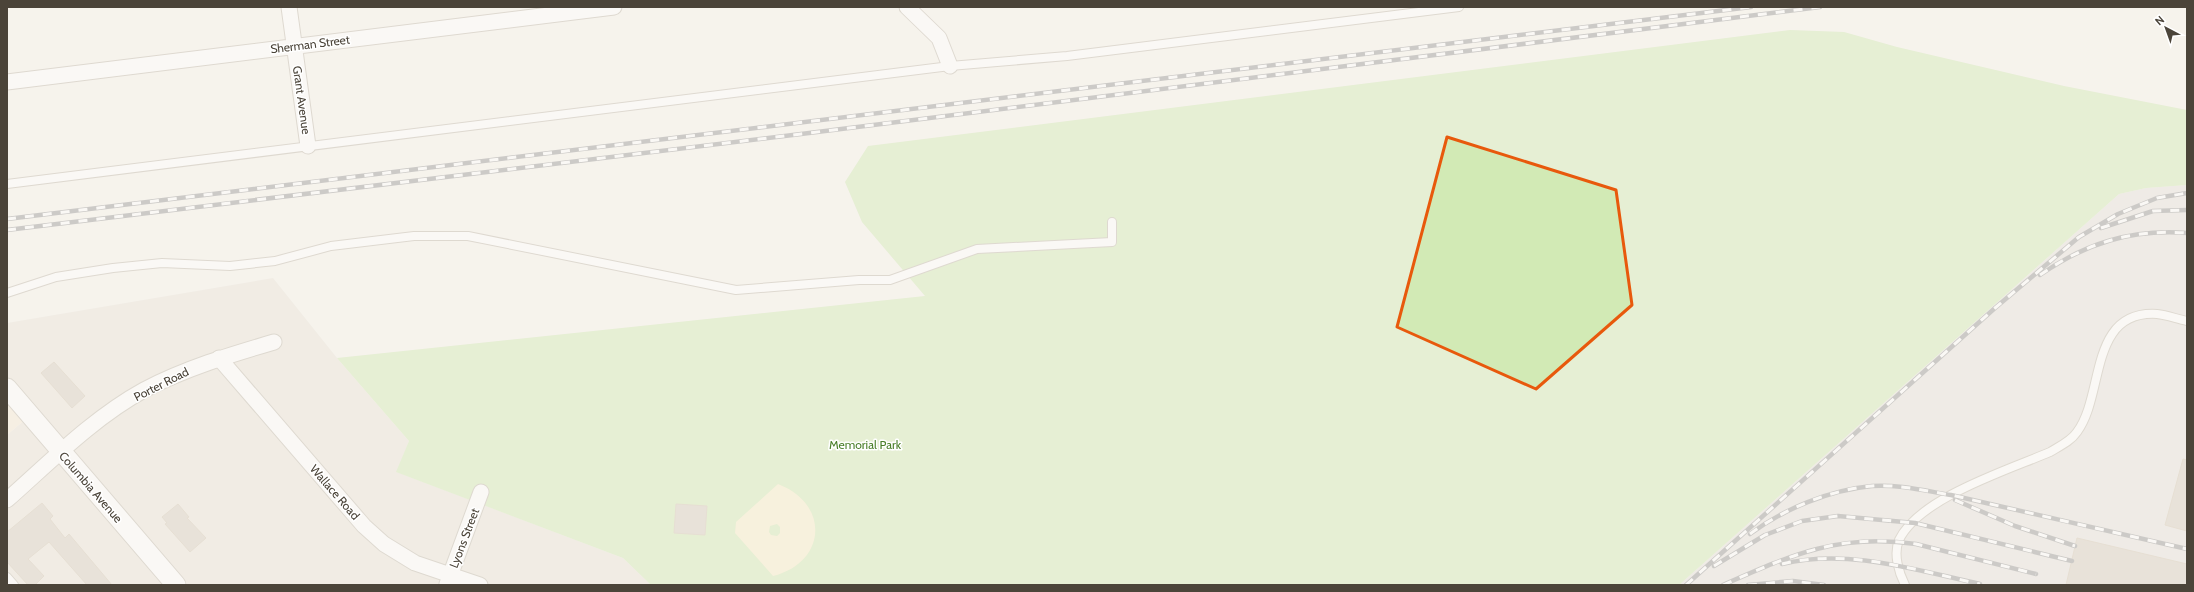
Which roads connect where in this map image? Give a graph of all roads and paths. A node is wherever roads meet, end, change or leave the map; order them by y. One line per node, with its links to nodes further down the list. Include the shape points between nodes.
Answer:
1 (289, 7): 5 (street, Grant Avenue)
2 (614, 7): 5 (street, Sherman Street)
3 (906, 7): 6 (street, via 939,38)
4 (1459, 7): 6 (lane, via 1067,56)
5 (294, 46): 7 (street, Sherman Street); 8 (street, Grant Avenue)
6 (950, 66): 8 (lane)
7 (7, 82)
8 (308, 146): 9 (lane)
9 (7, 184)
10 (1112, 222): 11 (lane, via 1112,242 977,249 890,280 859,280 758,289 736,290 468,236 414,236 331,246 275,261 230,266 162,263 113,268 56,276)
11 (7, 292)
12 (2187, 321): 24 (lane, via 2158,314 2146,314 2133,318 2111,335 2105,347 2091,401 2077,433 2065,444 2050,452 1947,497 1920,514 1898,541 1898,566)
13 (274, 342): 14 (street, Porter Road)
14 (219, 358): 16 (street, Porter Road, via 143,391 81,435); 20 (street, Wallace Road, via 364,526 398,554)
15 (7, 388): 16 (street, Columbia Avenue)
16 (62, 452): 18 (street, Porter Road); 22 (street, Columbia Avenue)
17 (481, 492): 20 (street, Lyons Street)
18 (7, 500)
19 (7, 577): 21 (lane)
20 (448, 580): 23 (street, Wallace Road)
21 (14, 585)
22 (176, 585)
23 (480, 585)
24 (1905, 585)

